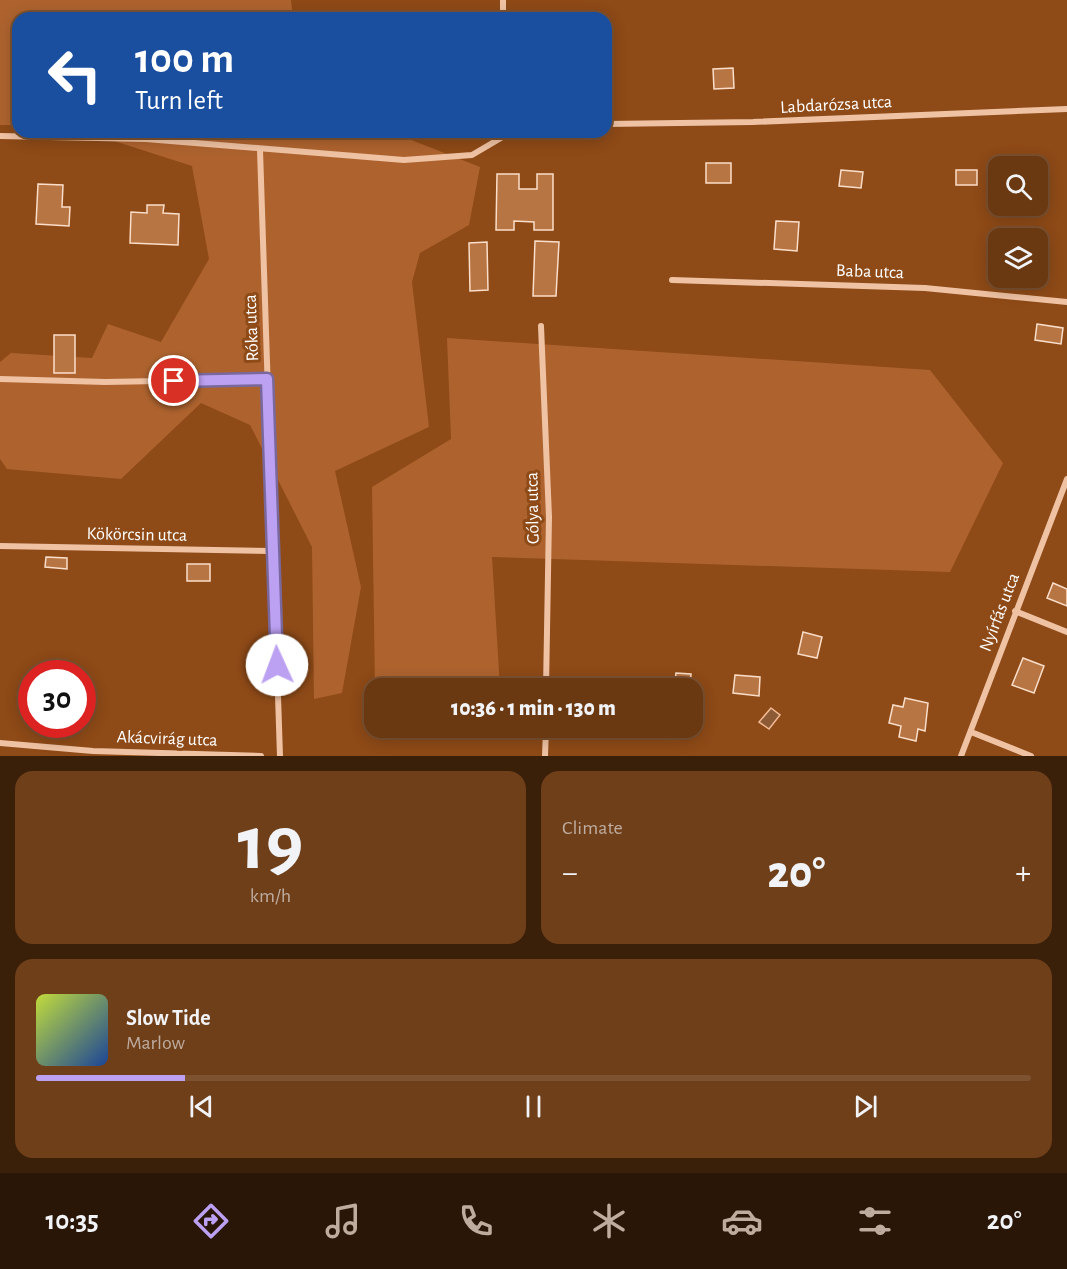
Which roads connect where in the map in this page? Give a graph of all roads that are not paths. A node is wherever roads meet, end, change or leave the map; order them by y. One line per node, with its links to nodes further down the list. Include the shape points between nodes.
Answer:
1 (1067, 109): 2 (street, Labdarózsa utca)
2 (612, 124)
3 (97, 138): 5 (street)
4 (498, 138): 5 (street, via 472,155 404,160)
5 (260, 150): 10 (street, Róka utca)
6 (672, 280): 7 (street, Baba utca, via 925,288)
7 (1067, 302)
8 (541, 326): 16 (street, Gólya utca, via 549,517)
9 (0, 379): 10 (street)
10 (267, 379): 13 (street, Róka utca)
11 (1067, 479): 14 (street, Nyírfás utca)
12 (0, 546): 13 (street, Kökörcsin utca)
13 (273, 552): 22 (street, Róka utca)
14 (1015, 611): 15 (street); 17 (street, Nyírfás utca)
15 (1067, 632)
16 (546, 678)
17 (971, 732): 24 (street, Nyírfás utca); 25 (street)
18 (546, 738): 23 (street)
19 (0, 743): 20 (street, Akácvirág utca)
20 (93, 753): 21 (street, Akácvirág utca)
21 (261, 756)
22 (280, 756)
23 (546, 756)
24 (962, 756)
25 (1031, 756)

